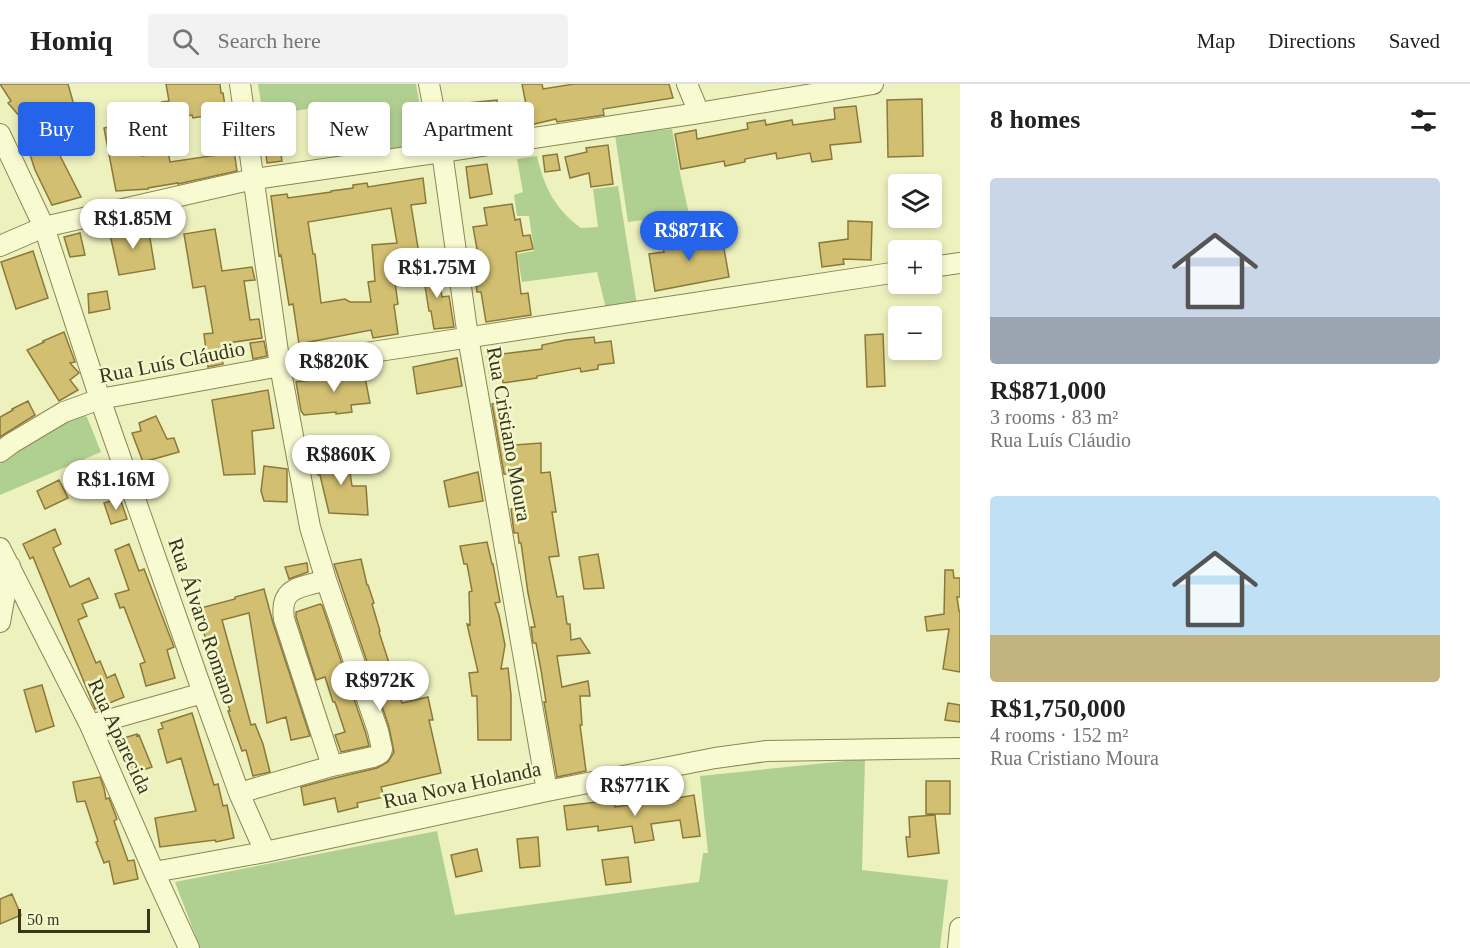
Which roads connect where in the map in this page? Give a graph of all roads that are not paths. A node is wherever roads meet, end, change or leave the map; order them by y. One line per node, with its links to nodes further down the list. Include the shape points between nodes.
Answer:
1 (240, 84): 12 (street)
2 (429, 84): 6 (street, Rua Cristiano Moura)
3 (687, 84): 7 (street)
4 (873, 84): 5 (street)
5 (852, 86): 7 (street)
6 (432, 102)
7 (699, 113): 9 (street)
8 (0, 134): 13 (street, Rua Álvaro Romano)
9 (534, 138)
10 (413, 156): 12 (street)
11 (442, 156): 18 (street, Rua Cristiano Moura)
12 (254, 179): 13 (street); 19 (street)
13 (44, 227): 14 (street); 20 (street, Rua Álvaro Romano)
14 (0, 246)
15 (960, 263): 16 (street)
16 (942, 266)
17 (888, 274): 18 (street, Rua Luís Cláudio)
18 (468, 337): 19 (street, Rua Luís Cláudio); 30 (street, Rua Cristiano Moura)
19 (280, 366): 20 (street, Rua Luís Cláudio); 24 (street, via 310,527)
20 (100, 399): 21 (street, Rua Luís Cláudio, via 64,412); 26 (street, Rua Álvaro Romano)
21 (0, 452)
22 (0, 548): 23 (street, Rua Aparecida)
23 (10, 566): 25 (street); 27 (street, Rua Aparecida)
24 (326, 580): 29 (street, via 291,591 283,609); 29 (street, via 382,749 373,757)
25 (0, 622)
26 (203, 693): 27 (street); 31 (street, Rua Álvaro Romano)
27 (90, 725): 33 (street, Rua Aparecida)
28 (960, 748): 30 (street, Rua Nova Holanda, via 766,751)
29 (332, 766): 31 (street)
30 (547, 791): 32 (street, Rua Nova Holanda)
31 (239, 793): 32 (street, Rua Álvaro Romano)
32 (265, 852): 33 (street, Rua Nova Holanda)
33 (154, 872): 35 (street, Rua Aparecida)
34 (960, 928): 36 (street)
35 (189, 948)
36 (958, 948)

